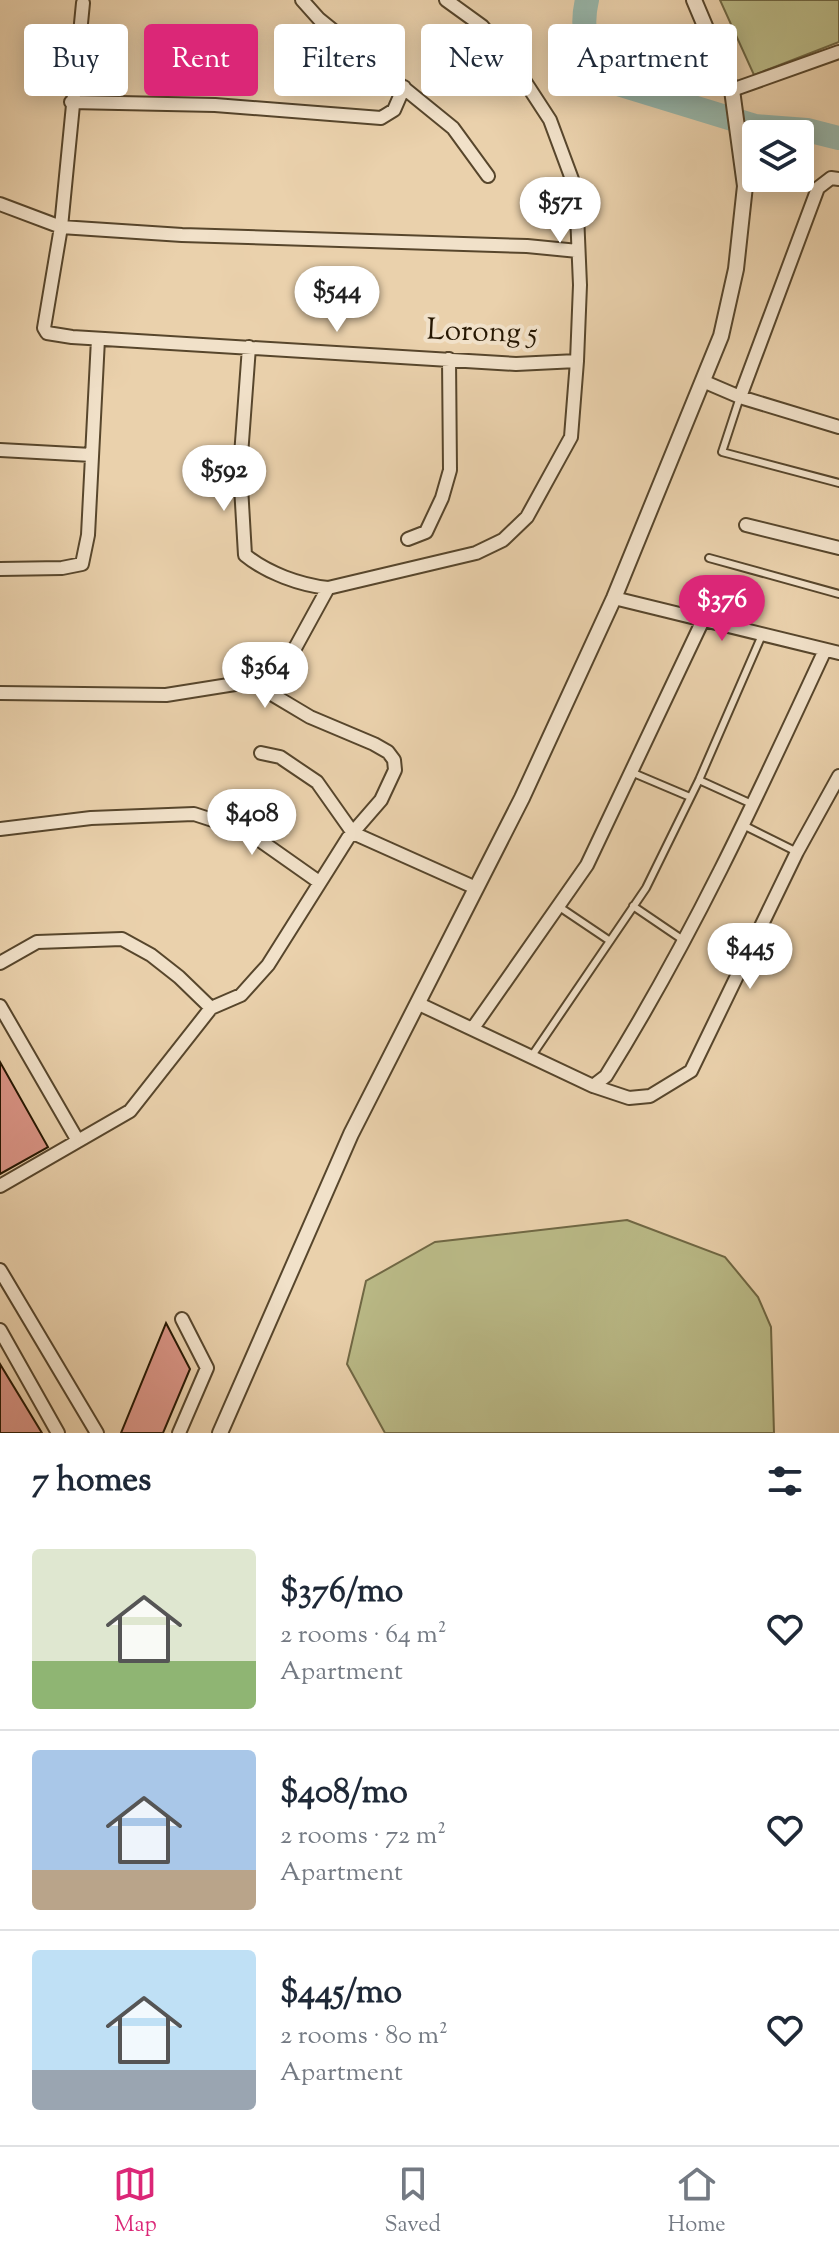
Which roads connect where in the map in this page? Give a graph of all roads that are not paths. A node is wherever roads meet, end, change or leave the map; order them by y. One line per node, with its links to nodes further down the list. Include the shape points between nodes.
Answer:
1 (302, 0): 5 (street)
2 (446, 0): 17 (street, via 482,26 509,57 550,120 576,190)
3 (694, 0): 6 (street)
4 (83, 3): 12 (street)
5 (325, 24)
6 (704, 24)
7 (839, 52): 9 (street)
8 (405, 88): 13 (street, via 453,128)
9 (737, 88)
10 (400, 96): 12 (street, via 394,110 381,118 215,105)
11 (733, 96): 22 (street, via 745,186 736,269)
12 (71, 102): 16 (street)
13 (488, 176)
14 (839, 179): 23 (street, via 831,178 818,188)
15 (0, 204): 16 (street)
16 (61, 227): 17 (street); 18 (street, Lorong 5, via 44,328 50,335)
17 (578, 251): 21 (street)
18 (98, 339): 19 (street, Lorong 5); 26 (street)
19 (249, 347): 20 (street, Lorong 5); 33 (street, via 240,469 245,555 258,566)
20 (449, 359): 21 (street, Lorong 5); 29 (street, via 450,470 426,532)
21 (577, 361): 33 (street, via 571,437 527,517 503,540 476,553)
22 (705, 382): 23 (street); 35 (street)
23 (740, 397): 24 (street); 27 (lane, via 722,452)
24 (839, 427)
25 (0, 450): 26 (street)
26 (92, 455): 32 (street, via 82,564)
27 (839, 483)
28 (746, 525): 30 (street)
29 (408, 539)
30 (839, 548)
31 (709, 558): 34 (lane)
32 (0, 569)
33 (328, 588): 40 (street)
34 (839, 594)
35 (614, 598): 36 (street); 53 (street)
36 (703, 620): 37 (street); 43 (street)
37 (762, 635): 38 (street); 45 (lane)
38 (825, 650): 39 (street); 47 (street)
39 (839, 653)
40 (271, 692): 41 (street, via 253,683 166,695); 50 (street, via 310,717 374,744 394,760 393,779)
41 (0, 693)
42 (261, 753): 50 (street, via 280,757 317,782)
43 (631, 772): 46 (lane); 54 (street, via 587,865)
44 (839, 776): 51 (street)
45 (699, 780): 46 (lane); 47 (lane)
46 (690, 797): 55 (lane)
47 (755, 805): 48 (street)
48 (745, 826): 51 (lane); 57 (street)
49 (0, 829): 52 (street, via 194,814 258,839)
50 (353, 833): 52 (street); 53 (street)
51 (797, 852): 64 (street, via 691,1071 650,1096 629,1098)
52 (319, 882): 61 (street, via 268,965 241,995)
53 (476, 888): 59 (street)
54 (558, 906): 56 (lane); 62 (street)
55 (633, 906): 56 (lane); 57 (lane)
56 (610, 941): 63 (lane)
57 (685, 941): 64 (street, via 606,1076)
58 (0, 963): 61 (street, via 37,942 122,939 160,962)
59 (419, 1004): 62 (street); 73 (street, via 351,1134)
60 (0, 1006): 65 (street)
61 (211, 1008): 65 (street, via 130,1111)
62 (473, 1028): 63 (street)
63 (531, 1057): 64 (street)
64 (593, 1086)
65 (78, 1141): 66 (street)
66 (0, 1186)
67 (0, 1270): 71 (street)
68 (182, 1319): 72 (street, via 207,1368)
69 (0, 1330): 70 (street)
70 (58, 1433)
71 (97, 1433)
72 (179, 1433)
73 (220, 1433)

